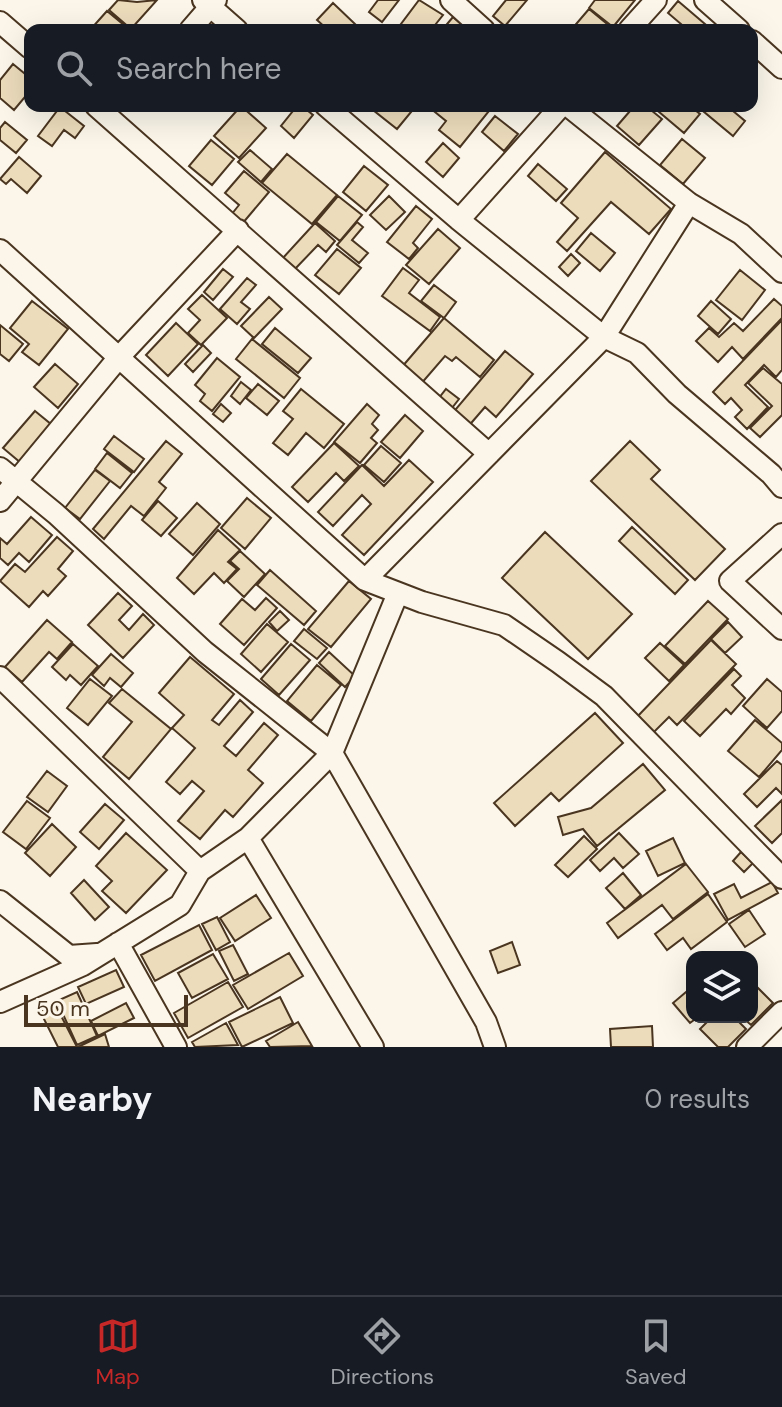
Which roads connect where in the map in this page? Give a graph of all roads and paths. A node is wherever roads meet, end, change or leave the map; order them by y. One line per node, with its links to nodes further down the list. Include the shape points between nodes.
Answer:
1 (451, 0): 8 (street)
2 (656, 0): 9 (street)
3 (705, 0): 10 (street)
4 (210, 2): 6 (street); 7 (street)
5 (0, 22): 11 (street)
6 (194, 24)
7 (231, 24)
8 (477, 24)
9 (634, 24)
10 (732, 24)
11 (24, 43)
12 (758, 46): 13 (street)
13 (782, 68)
14 (333, 112): 19 (street)
15 (556, 112): 19 (street)
16 (575, 112): 18 (street)
17 (121, 114): 20 (street)
18 (689, 203): 22 (street, via 741,234); 23 (street)
19 (459, 220): 23 (street)
20 (238, 230): 24 (street); 25 (street)
21 (0, 250): 24 (street)
22 (782, 272)
23 (604, 337): 25 (street); 28 (street, via 637,353)
24 (120, 356): 27 (street); 31 (street)
25 (489, 454): 31 (street)
26 (0, 468): 27 (street)
27 (16, 483): 29 (street); 35 (street, via 205,652)
28 (782, 487)
29 (0, 501)
30 (782, 534): 33 (street, via 730,581)
31 (365, 580): 32 (street)
32 (398, 593): 35 (street); 38 (street, via 504,625 565,666 604,696)
33 (782, 629)
34 (0, 677): 37 (street)
35 (332, 753): 36 (street); 45 (street, via 486,1022)
36 (248, 838): 37 (street); 44 (street)
37 (200, 871): 40 (street, via 180,905)
38 (782, 878)
39 (0, 901): 40 (street, via 69,956)
40 (110, 949): 41 (street); 43 (street)
41 (0, 1002)
42 (782, 1012): 46 (street)
43 (176, 1047)
44 (373, 1047)
45 (495, 1047)
46 (747, 1047)

